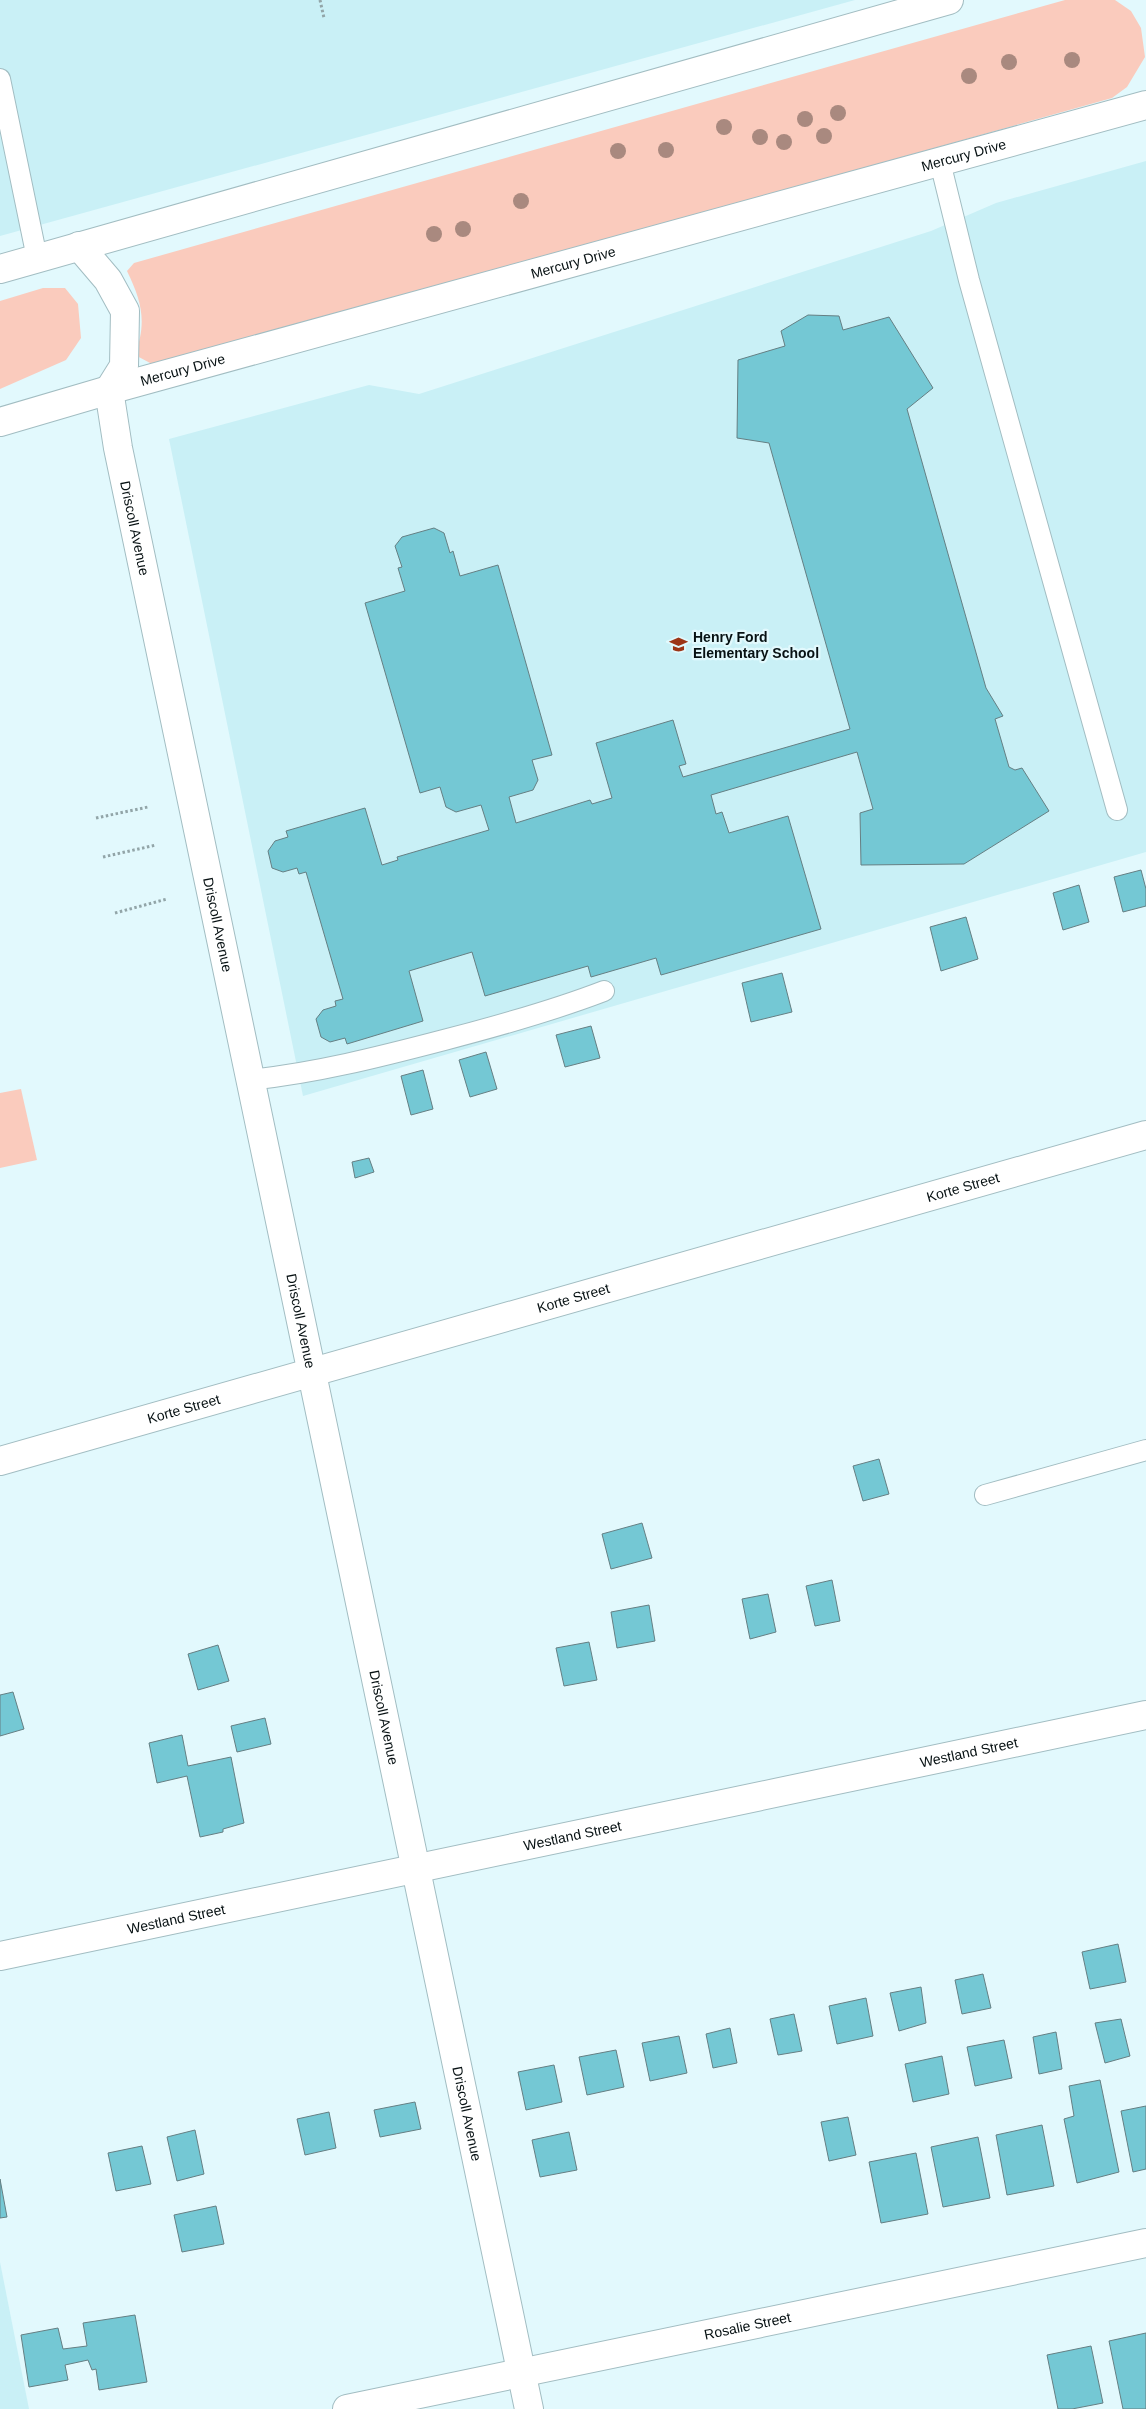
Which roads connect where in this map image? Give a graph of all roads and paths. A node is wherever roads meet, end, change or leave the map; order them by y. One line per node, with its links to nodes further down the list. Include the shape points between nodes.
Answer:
1 (320, 0): 3 (path)
2 (949, 0): 7 (street)
3 (324, 18)
4 (0, 79): 8 (lane)
5 (1146, 105): 6 (street, Mercury Drive)
6 (940, 162): 10 (street, Mercury Drive); 13 (lane, via 969,280)
7 (79, 246): 8 (street); 10 (street, via 108,280 124,311 124,366)
8 (37, 258): 9 (street)
9 (0, 269)
10 (109, 390): 11 (street, Mercury Drive); 20 (street, Driscoll Avenue, via 118,448)
11 (0, 422)
12 (148, 807): 14 (path)
13 (1117, 810)
14 (96, 818)
15 (156, 845): 16 (path)
16 (103, 857)
17 (167, 899): 18 (path)
18 (115, 912)
19 (604, 992): 20 (lane, via 551,1012 350,1065 295,1076)
20 (249, 1080): 22 (street, Driscoll Avenue)
21 (1146, 1135): 22 (street, Korte Street)
22 (310, 1372): 24 (street, Korte Street); 27 (street, Driscoll Avenue)
23 (1146, 1450): 25 (lane)
24 (0, 1461)
25 (985, 1495)
26 (1146, 1716): 27 (street, Westland Street)
27 (416, 1869): 28 (street, Westland Street); 30 (street, Driscoll Avenue)
28 (0, 1956)
29 (1146, 2243): 30 (street, Rosalie Street)
30 (522, 2374): 31 (street, Rosalie Street); 32 (street, Driscoll Avenue)
31 (347, 2409)
32 (529, 2409)

